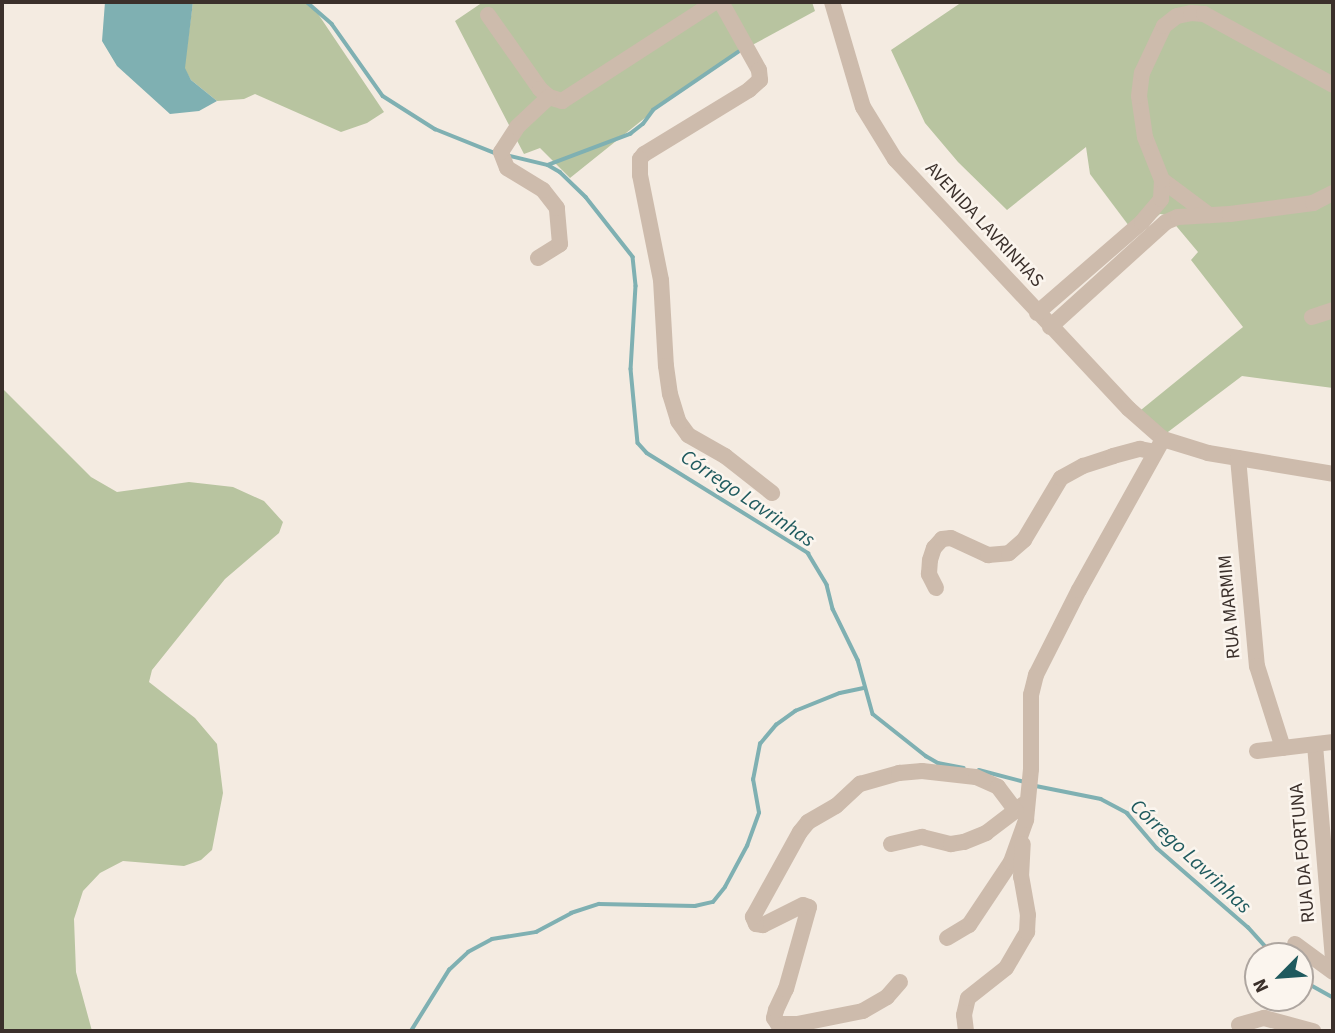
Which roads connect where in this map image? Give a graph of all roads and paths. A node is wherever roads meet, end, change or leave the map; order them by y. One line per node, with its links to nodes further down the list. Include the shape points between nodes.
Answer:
1 (715, 2): 6 (street, via 567,99)
2 (721, 2): 18 (street, via 759,70 760,80 644,154 640,175 662,280 666,366 678,421 688,435)
3 (832, 2): 12 (street, AVENIDA LAVRINHAS, via 863,107 879,135 895,159)
4 (488, 15): 6 (street, via 530,78)
5 (1333, 85): 7 (street, via 1204,14 1177,16 1154,43 1139,96 1145,137)
6 (549, 97): 10 (street, via 502,148 507,168 543,190 557,208 560,244)
7 (1162, 180): 9 (street); 12 (street, via 1161,199 1154,210)
8 (1333, 193): 9 (street, via 1313,203)
9 (1209, 215): 14 (street, via 1166,222)
10 (538, 258)
11 (1333, 310): 13 (street)
12 (1037, 313): 14 (street, AVENIDA LAVRINHAS)
13 (1312, 317)
14 (1050, 327): 15 (street, AVENIDA LAVRINHAS)
15 (1159, 445): 16 (street); 19 (street, via 1113,456 1061,478 1024,540 1009,553 988,555 951,538 942,539 930,560 929,574); 24 (street, via 1036,675 1031,695 1030,774)
16 (1238, 458): 17 (street); 22 (street, RUA MARMIM, via 1256,666)
17 (1333, 474)
18 (772, 492)
19 (936, 588)
20 (1333, 742): 21 (street)
21 (1315, 745): 22 (street); 29 (street, RUA DA FORTUNA)
22 (1283, 748): 23 (street)
23 (1257, 751)
24 (1022, 805): 25 (street); 26 (street, via 986,833 964,842 951,844 922,837); 31 (street, via 976,777 900,773 860,783 800,832 753,917 763,925 803,905 809,907 774,1018 778,1024 798,1024 863,1011 887,997)
25 (1022, 836): 27 (street, via 1002,879 969,925); 33 (street, via 1021,888 1027,932 1006,968 968,998)
26 (891, 844)
27 (947, 938)
28 (1314, 958): 30 (street)
29 (1333, 958)
30 (1333, 972)
31 (900, 982)
32 (1239, 1025): 34 (street, via 1264,1018)
33 (966, 1031)
34 (1313, 1031)

